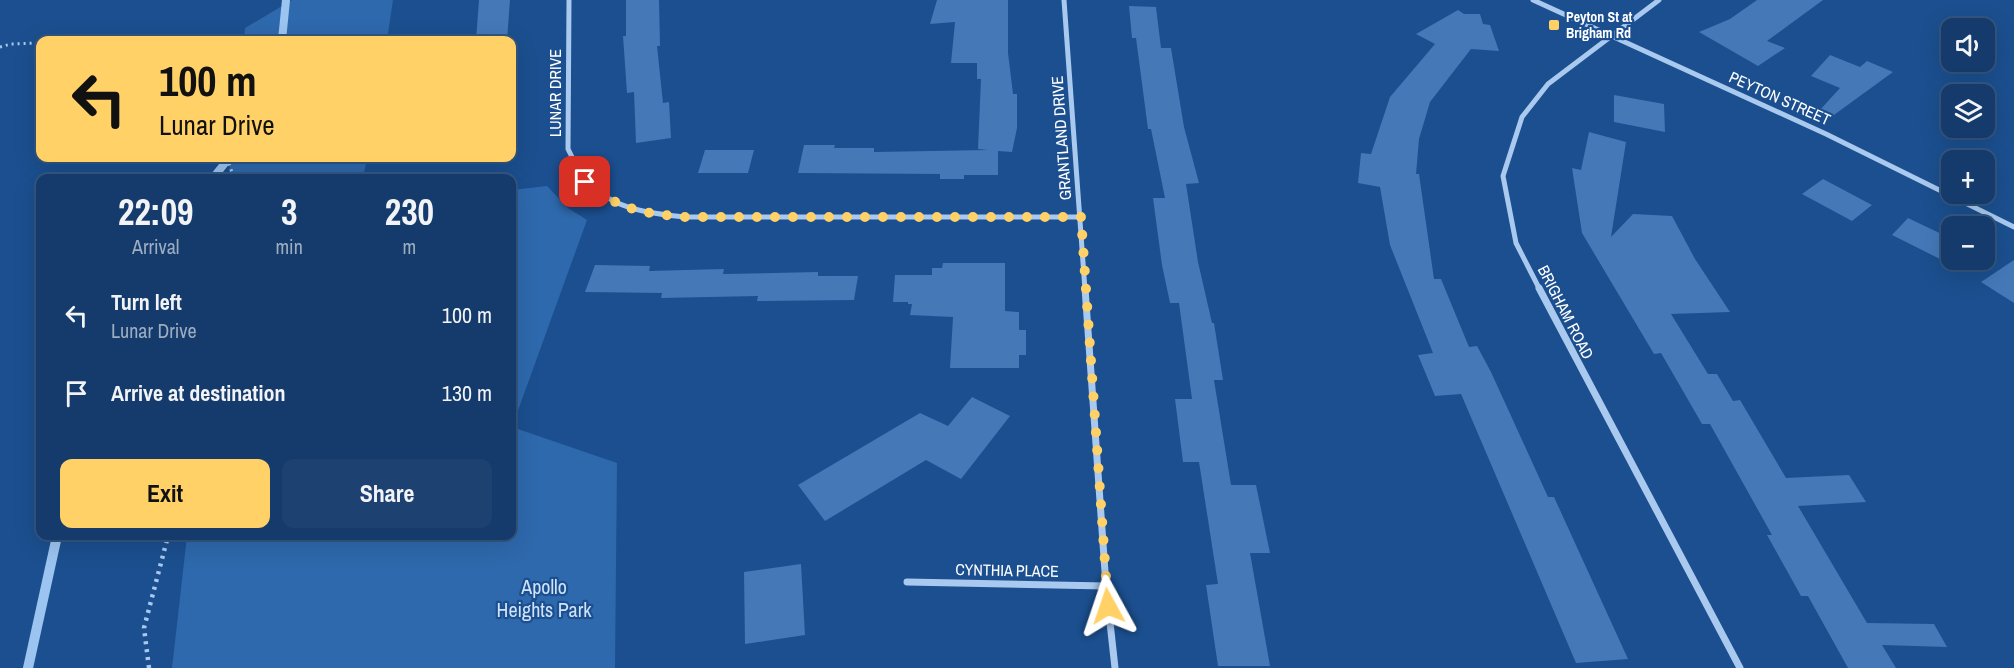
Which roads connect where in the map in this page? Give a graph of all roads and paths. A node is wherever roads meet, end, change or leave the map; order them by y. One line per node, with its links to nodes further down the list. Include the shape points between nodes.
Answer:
1 (569, 0): 8 (street, LUNAR DRIVE, via 568,149 585,182 605,198 629,209 685,217)
2 (1064, 0): 8 (street, GRANTLAND DRIVE)
3 (1533, 0): 5 (street, PEYTON STREET)
4 (1659, 0): 5 (street, BRIGHAM ROAD)
5 (1612, 37): 9 (street, PEYTON STREET, via 1826,134); 15 (street, BRIGHAM ROAD, via 1548,84 1522,117 1503,176 1516,243)
6 (36, 43): 7 (path)
7 (0, 47)
8 (1081, 217): 12 (street, GRANTLAND DRIVE)
9 (2014, 227)
10 (167, 540): 13 (path, via 144,628)
11 (907, 582): 12 (street, CYNTHIA PLACE)
12 (1106, 586): 14 (street, GRANTLAND DRIVE)
13 (149, 668)
14 (1115, 668)
15 (1740, 668)

